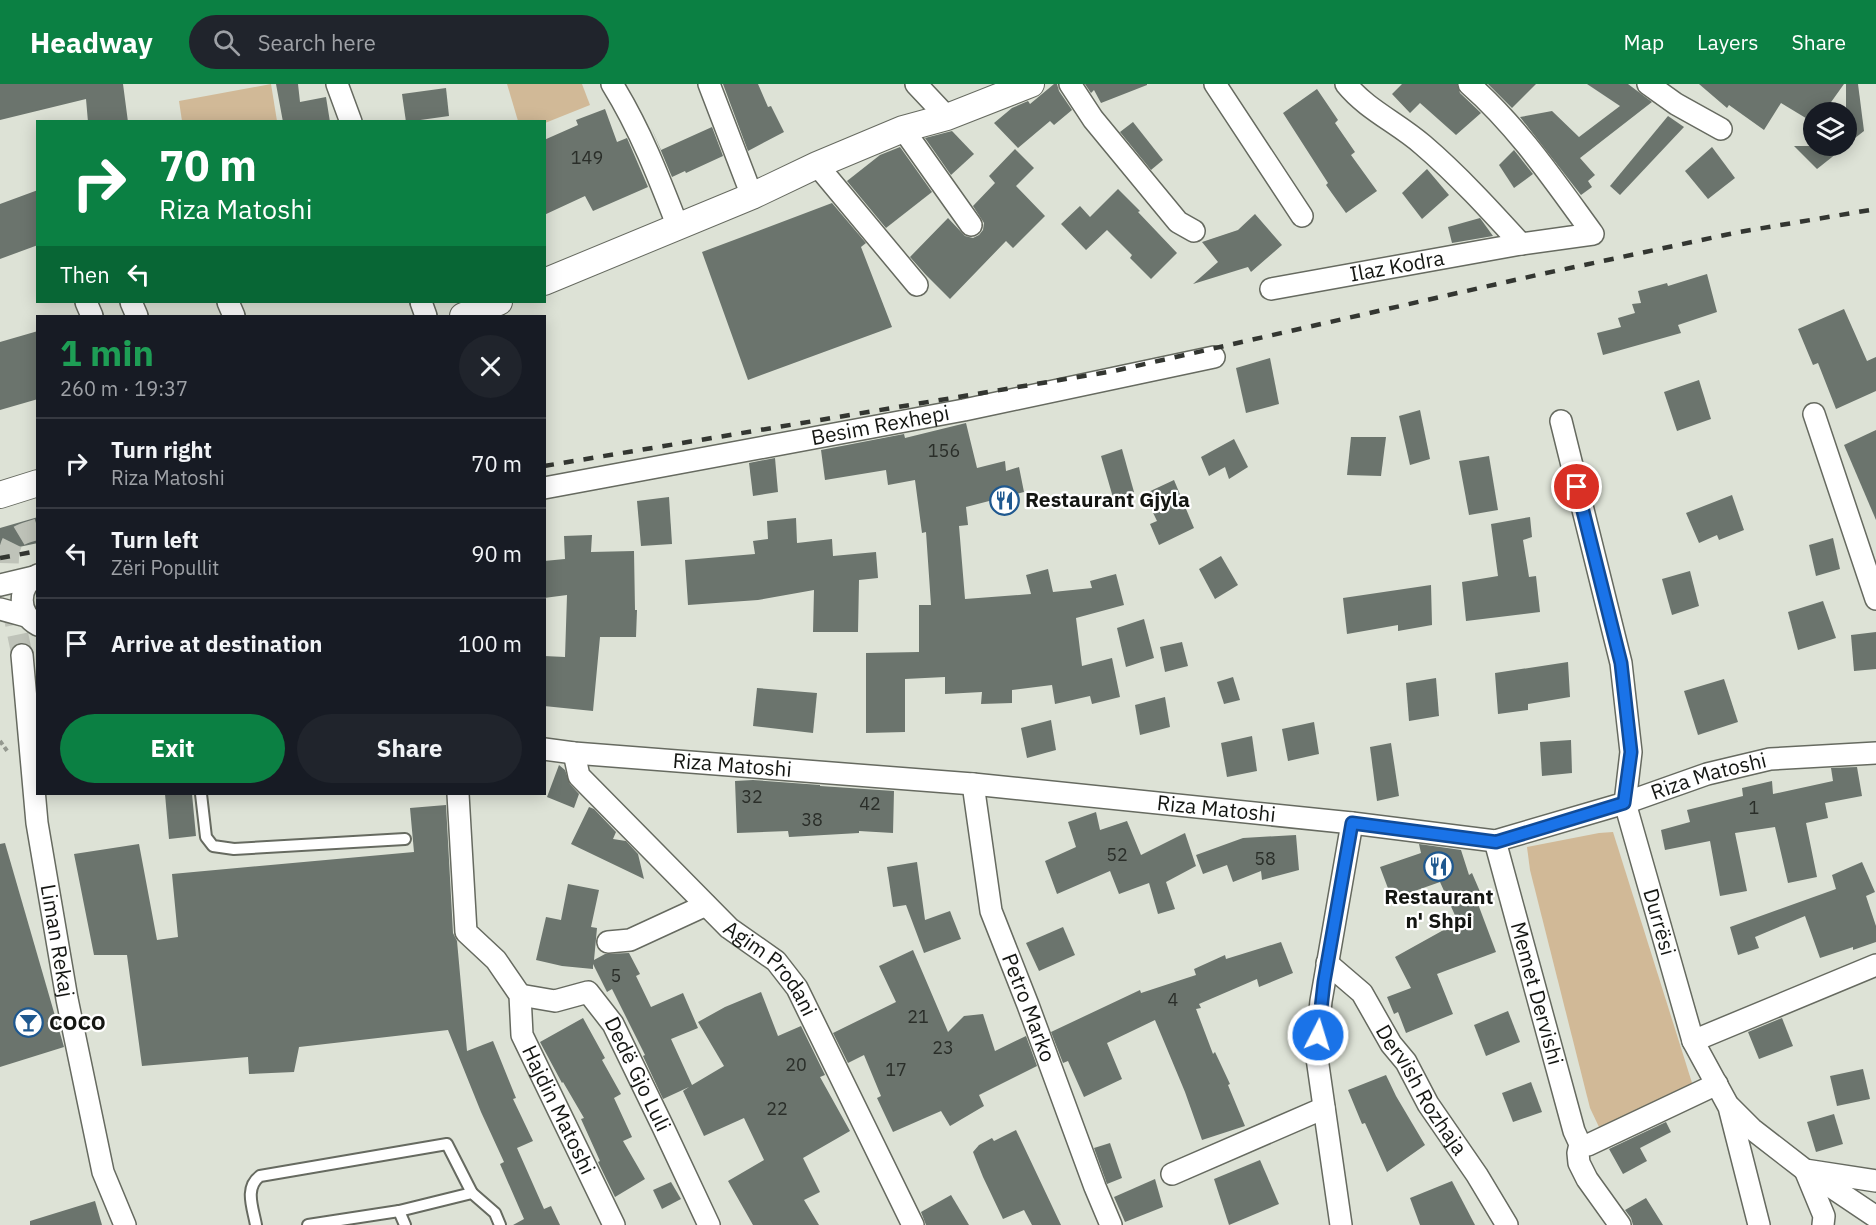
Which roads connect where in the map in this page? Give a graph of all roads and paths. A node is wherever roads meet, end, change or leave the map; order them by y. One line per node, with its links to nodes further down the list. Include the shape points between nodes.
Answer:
1 (337, 84): 12 (street)
2 (612, 84): 19 (street, via 654,165)
3 (709, 84): 16 (street)
4 (916, 84): 11 (street)
5 (1031, 84): 11 (street)
6 (1071, 84): 20 (street, via 1093,119 1178,222)
7 (1215, 84): 17 (street)
8 (1346, 84): 21 (street, via 1356,97 1421,143)
9 (1469, 84): 21 (street, Ilaz Kodra, via 1546,169 1593,234)
10 (1656, 92): 14 (street)
11 (947, 117): 13 (street)
12 (350, 120)
13 (903, 129): 15 (street); 18 (street)
14 (1721, 129)
15 (818, 165): 16 (street); 23 (street)
16 (752, 196): 19 (street)
17 (1302, 216)
18 (971, 225)
19 (678, 227): 22 (street)
20 (1194, 231)
21 (1521, 244): 24 (street, Ilaz Kodra)
22 (546, 281)
23 (917, 285)
24 (1271, 289)
25 (496, 303): 26 (street)
26 (466, 315)
27 (1214, 357): 31 (street, Besim Rexhepi, via 964,410)
28 (1814, 414): 35 (street)
29 (1561, 421): 46 (street, via 1621,663 1631,752)
30 (36, 484): 32 (street)
31 (546, 488)
32 (0, 495)
33 (36, 576): 34 (street); 37 (street, via 27,583 21,599 22,608)
34 (0, 585)
35 (1876, 599)
36 (0, 609): 37 (street)
37 (32, 620)
38 (22, 656): 42 (street, Liman Rekaj)
39 (546, 748): 40 (street, Riza Matoshi)
40 (574, 753): 43 (street, Riza Matoshi); 50 (street, Agim Prodani, via 579,777)
41 (1876, 753): 46 (street, Riza Matoshi, via 1770,759 1707,774)
42 (34, 756): 66 (street, Liman Rekaj, via 37,823 67,999 103,1172)
43 (973, 784): 47 (street, Riza Matoshi); 74 (street, Petro Marko, via 991,911)
44 (201, 795): 48 (lane, via 206,837 213,846 234,849)
45 (458, 795): 54 (street, via 466,932 496,960)
46 (1624, 803): 49 (street, Riza Matoshi); 55 (street, Durrësi)
47 (1352, 823): 49 (street, Riza Matoshi); 52 (street)
48 (405, 839)
49 (1496, 842): 59 (street, Memet Dervishi)
50 (706, 905): 51 (street, via 630,940); 73 (street, Agim Prodani, via 729,928 776,961 797,988)
51 (608, 942)
52 (1327, 963): 58 (street, via 1316,1051); 76 (street, Dervish Rozhaja, via 1362,993)
53 (1876, 965): 55 (street)
54 (520, 995): 71 (street, Hajdin Matoshi, via 522,1035); 72 (street, Dedë Gjo Luli, via 555,1001 588,992 613,1024)
55 (1693, 1041): 56 (street, Durrësi)
56 (1717, 1084): 57 (street, Durrësi); 59 (street, via 1588,1145)
57 (1729, 1107): 60 (street, Durrësi); 78 (street, Durrësi)
58 (1324, 1108): 61 (street); 75 (street)
59 (1580, 1144): 77 (street, Memet Dervishi, via 1579,1162 1587,1179)
60 (1805, 1170): 62 (street, Durrësi); 65 (street, Durrësi); 79 (street, Durrësi, via 1824,1216)
61 (1172, 1174)
62 (1876, 1181)
63 (472, 1193): 64 (lane); 67 (lane, via 447,1144 260,1176 250,1187); 70 (lane, via 495,1213)
64 (399, 1210): 68 (lane); 69 (lane)
65 (1876, 1216)
66 (125, 1225)
67 (256, 1225)
68 (308, 1225)
69 (405, 1225)
70 (500, 1225)
71 (614, 1225)
72 (709, 1225)
73 (913, 1225)
74 (1111, 1225)
75 (1341, 1225)
76 (1507, 1225)
77 (1620, 1225)
78 (1759, 1225)
79 (1823, 1225)

